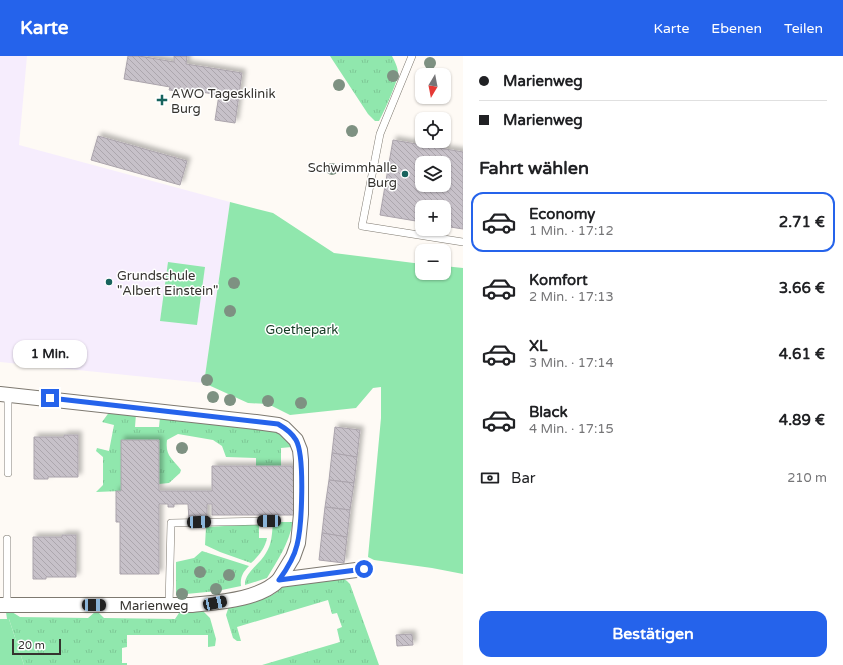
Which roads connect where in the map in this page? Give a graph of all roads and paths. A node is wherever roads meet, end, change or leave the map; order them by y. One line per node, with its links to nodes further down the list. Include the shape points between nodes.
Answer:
1 (412, 56): 2 (lane, via 380,134 362,226)
2 (463, 242)
3 (4, 394): 4 (lane); 8 (street, Marienweg, via 278,424 284,428 296,440 300,450 301,514 296,550)
4 (8, 473)
5 (269, 521): 10 (lane, via 171,523)
6 (7, 539): 9 (lane)
7 (364, 569): 8 (street, Marienweg)
8 (279, 580): 10 (street, Marienweg, via 263,592 215,603)
9 (3, 605): 10 (street, Marienweg)
10 (169, 606)

